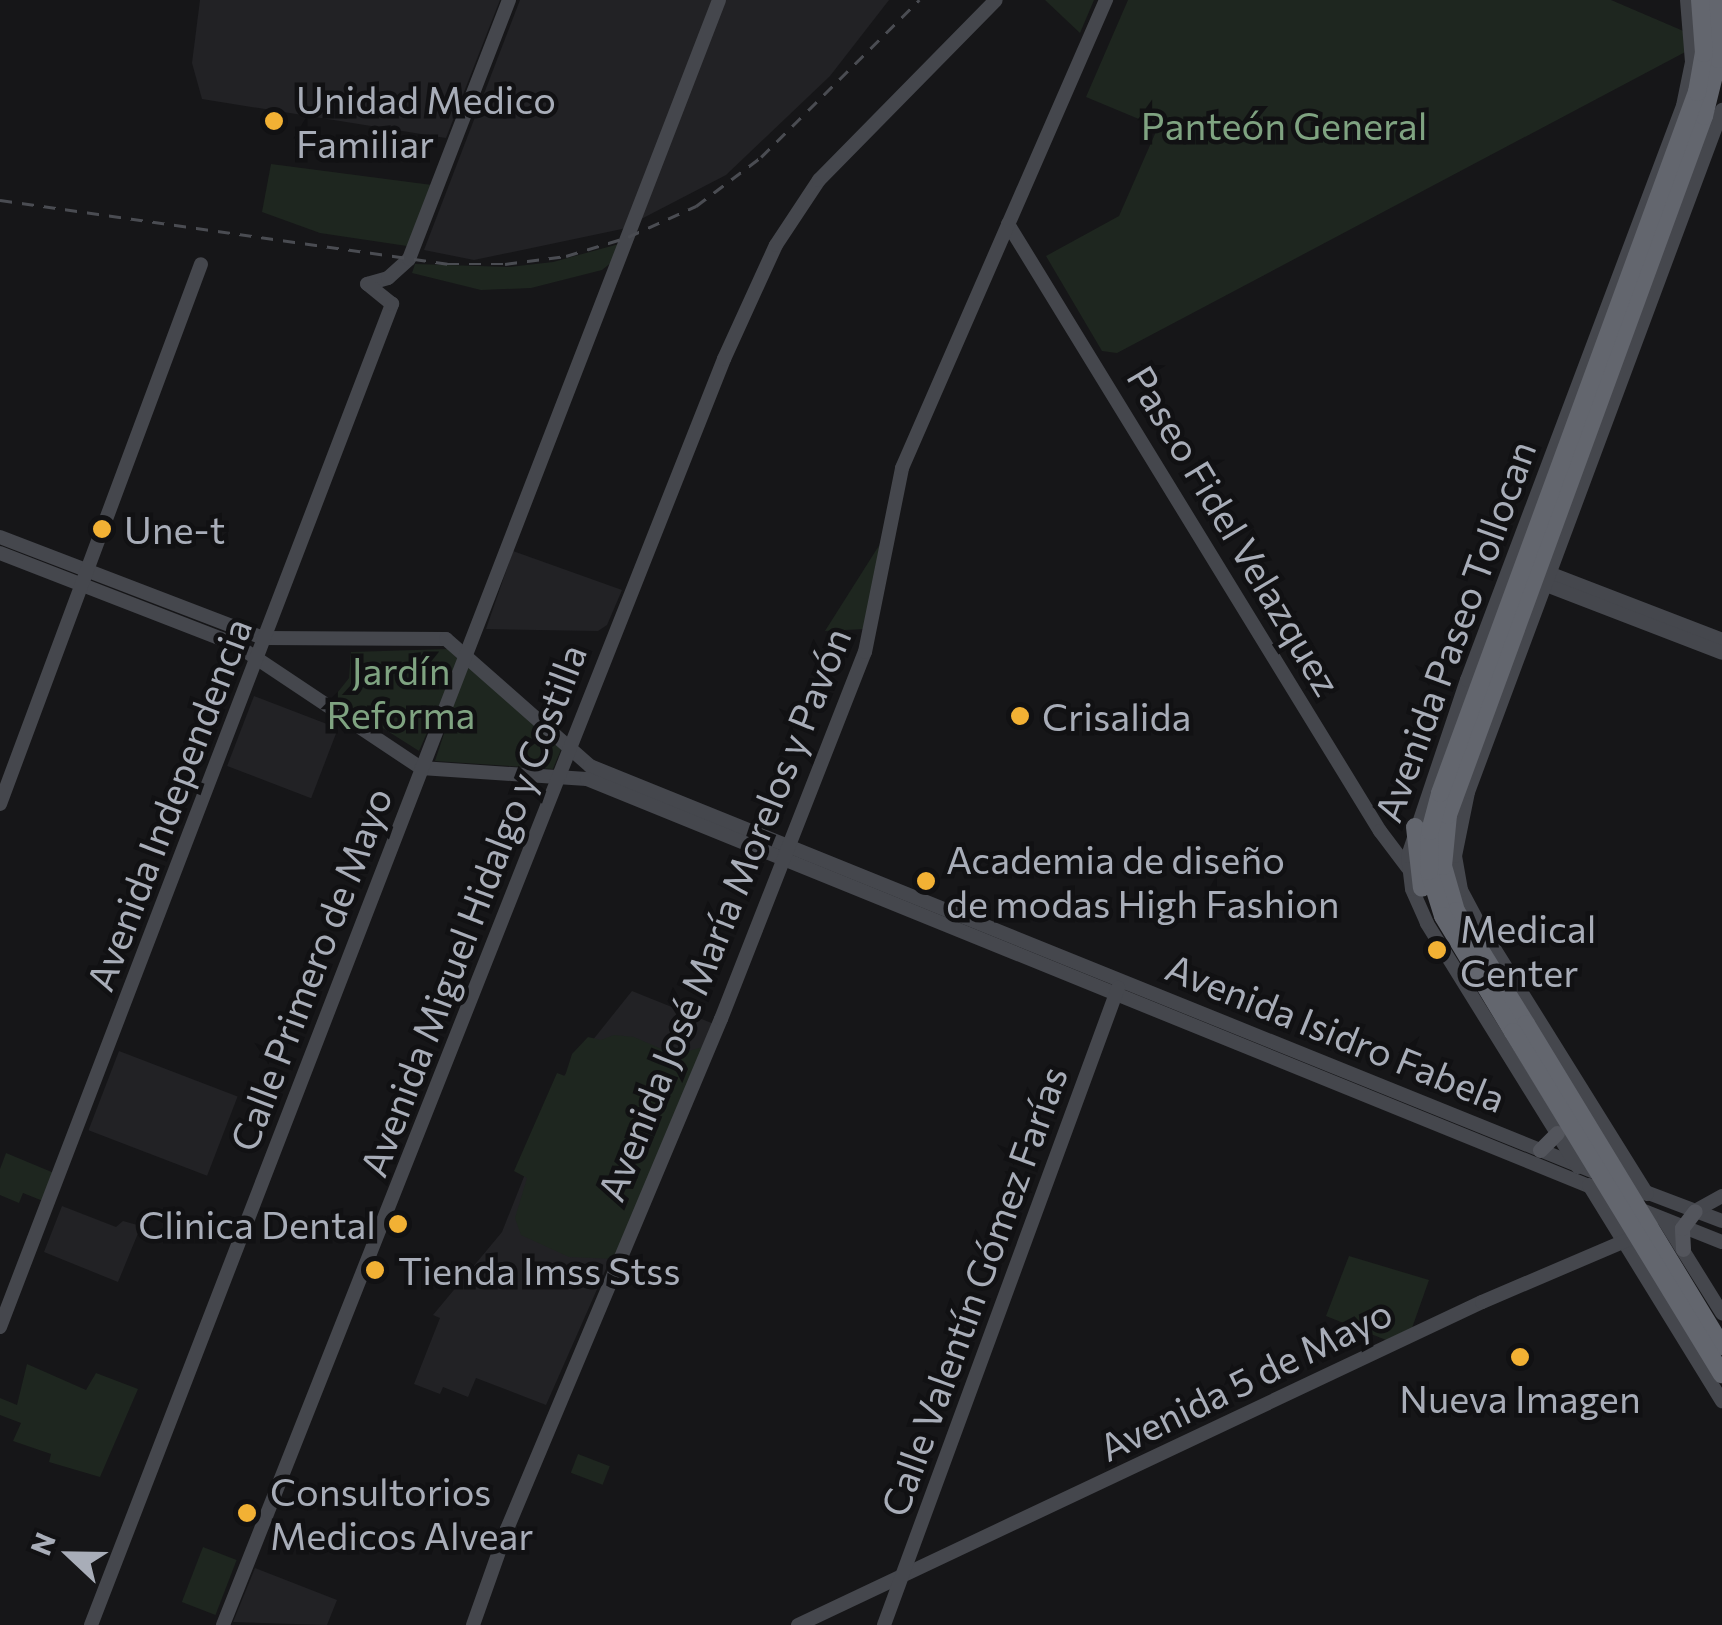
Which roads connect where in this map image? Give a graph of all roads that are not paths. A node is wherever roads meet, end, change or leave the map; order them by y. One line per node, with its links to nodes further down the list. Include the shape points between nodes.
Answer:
1 (509, 0): 25 (main road, Avenida Independencia, via 409,259 388,278 367,284 392,304)
2 (719, 0): 28 (main road, Calle Primero de Mayo)
3 (983, 0): 10 (main road, Avenida Miguel Hidalgo y Costilla)
4 (996, 0): 10 (main road, Avenida Miguel Hidalgo y Costilla)
5 (1106, 0): 14 (main road, Avenida José María Morelos y Pavón)
6 (1688, 0): 9 (main road, via 1703,10); 12 (main road, Avenida Paseo Tollocan, via 1692,62)
7 (1700, 0): 39 (highway, Avenida Paseo Tollocan, bridge, via 1704,53 1697,92 1440,794 1430,832)
8 (1714, 0): 39 (highway, Avenida Paseo Tollocan, bridge, via 1718,59 1704,116 1448,815)
9 (1722, 7)
10 (967, 23): 32 (main road, Avenida Miguel Hidalgo y Costilla, via 808,194 785,228 736,330)
11 (1722, 110): 13 (main road, Avenida Paseo Tollocan)
12 (1674, 132): 13 (main road, via 1697,123); 16 (main road, Avenida Paseo Tollocan)
13 (1713, 136): 17 (main road, Avenida Paseo Tollocan)
14 (1008, 224): 37 (main road, Avenida José María Morelos y Pavón, via 902,468 872,634); 38 (main road, Paseo Fidel Velazquez)
15 (201, 264): 21 (main road)
16 (1530, 516): 17 (main road, via 1547,536); 20 (main road, Avenida Paseo Tollocan)
17 (1566, 530): 22 (main road, Avenida Paseo Tollocan)
18 (0, 537): 21 (main road, Avenida Isidro Fabela)
19 (0, 553): 21 (main road, Avenida Isidro Fabela)
20 (1510, 565): 22 (main road); 23 (main road, Avenida Paseo Tollocan)
21 (83, 577): 25 (main road, Avenida Isidro Fabela); 29 (main road, Avenida Isidro Fabela); 35 (main road)
22 (1548, 579): 24 (main road, Avenida Paseo Tollocan); 26 (main road); 27 (main road)
23 (1494, 608): 24 (main road, via 1519,600); 30 (main road, Avenida Paseo Tollocan)
24 (1533, 622): 31 (main road, Avenida Paseo Tollocan)
25 (267, 639): 28 (main road, Avenida Isidro Fabela, via 446,639); 29 (main road, Avenida Independencia)
26 (1722, 640)
27 (1722, 653)
28 (465, 656): 32 (main road, Avenida Isidro Fabela); 33 (main road, Calle Primero de Mayo)
29 (259, 659): 33 (main road, Avenida Isidro Fabela); 61 (main road, Avenida Independencia)
30 (1467, 680): 31 (main road, via 1477,700); 36 (main road, Avenida Paseo Tollocan)
31 (1502, 702): 40 (main road, Avenida Paseo Tollocan, via 1459,824 1456,866)
32 (570, 752): 34 (main road, Avenida Miguel Hidalgo y Costilla); 37 (main road, Avenida Isidro Fabela)
33 (421, 768): 34 (main road, Avenida Isidro Fabela); 66 (main road, Calle Primero de Mayo)
34 (560, 776): 37 (main road, Avenida Isidro Fabela, via 587,779); 67 (main road, Avenida Miguel Hidalgo y Costilla)
35 (0, 804)
36 (1415, 827): 38 (main road, Avenida Paseo Tollocan); 41 (highway, via 1421,886)
37 (787, 853): 43 (main road, Avenida Isidro Fabela); 68 (main road, Avenida José María Morelos y Pavón)
38 (1408, 868): 46 (main road, Avenida Paseo Tollocan, via 1427,922)
39 (1436, 869): 41 (highway, Avenida Paseo Tollocan); 42 (highway, Avenida Paseo Tollocan)
40 (1463, 896): 42 (highway); 45 (main road, Avenida Paseo Tollocan)
41 (1443, 916): 44 (highway, Avenida Paseo Tollocan)
42 (1488, 963): 44 (highway, Avenida Paseo Tollocan)
43 (1119, 986): 47 (main road, Avenida Isidro Fabela); 49 (main road, Avenida Isidro Fabela, via 1290,1068); 65 (main road, Calle Valentín Gómez Farías)
44 (1519, 1028): 62 (highway, Avenida Paseo Tollocan, bridge); 63 (highway, Avenida Paseo Tollocan, bridge)
45 (1603, 1122): 46 (main road, via 1590,1144 1574,1147); 50 (main road, Avenida Paseo Tollocan)
46 (1560, 1138): 47 (main road); 48 (main road, Avenida Paseo Tollocan)
47 (1540, 1150): 48 (main road, Avenida Isidro Fabela)
48 (1577, 1166): 49 (main road, Avenida Paseo Tollocan); 50 (main road, Avenida Isidro Fabela)
49 (1588, 1184): 54 (main road, Avenida Isidro Fabela); 56 (main road, Avenida Paseo Tollocan)
50 (1646, 1192): 52 (main road, Avenida Isidro Fabela); 54 (main road, Avenida Paseo Tollocan)
51 (1722, 1196): 52 (main road, Avenida 5 de Mayo)
52 (1695, 1211): 53 (main road, Avenida Isidro Fabela); 54 (main road, Avenida 5 de Mayo); 55 (main road)
53 (1722, 1221)
54 (1665, 1222): 55 (main road, Avenida Isidro Fabela); 56 (main road, Avenida 5 de Mayo); 58 (main road, Avenida Paseo Tollocan)
55 (1682, 1228): 57 (main road, Avenida Isidro Fabela); 58 (main road)
56 (1625, 1242): 59 (main road, Avenida Paseo Tollocan); 65 (main road, Avenida 5 de Mayo, via 1244,1412)
57 (1722, 1242)
58 (1685, 1253): 59 (main road, via 1661,1254 1649,1265); 60 (main road, Avenida Paseo Tollocan)
59 (1647, 1281): 64 (main road, Avenida Paseo Tollocan)
60 (1722, 1314)
61 (0, 1326)
62 (1722, 1346)
63 (1722, 1374)
64 (1722, 1401)
65 (904, 1576): 69 (main road, Avenida 5 de Mayo); 70 (main road, Calle Valentín Gómez Farías)
66 (91, 1625)
67 (224, 1625)
68 (473, 1625)
69 (798, 1625)
70 (884, 1625)

